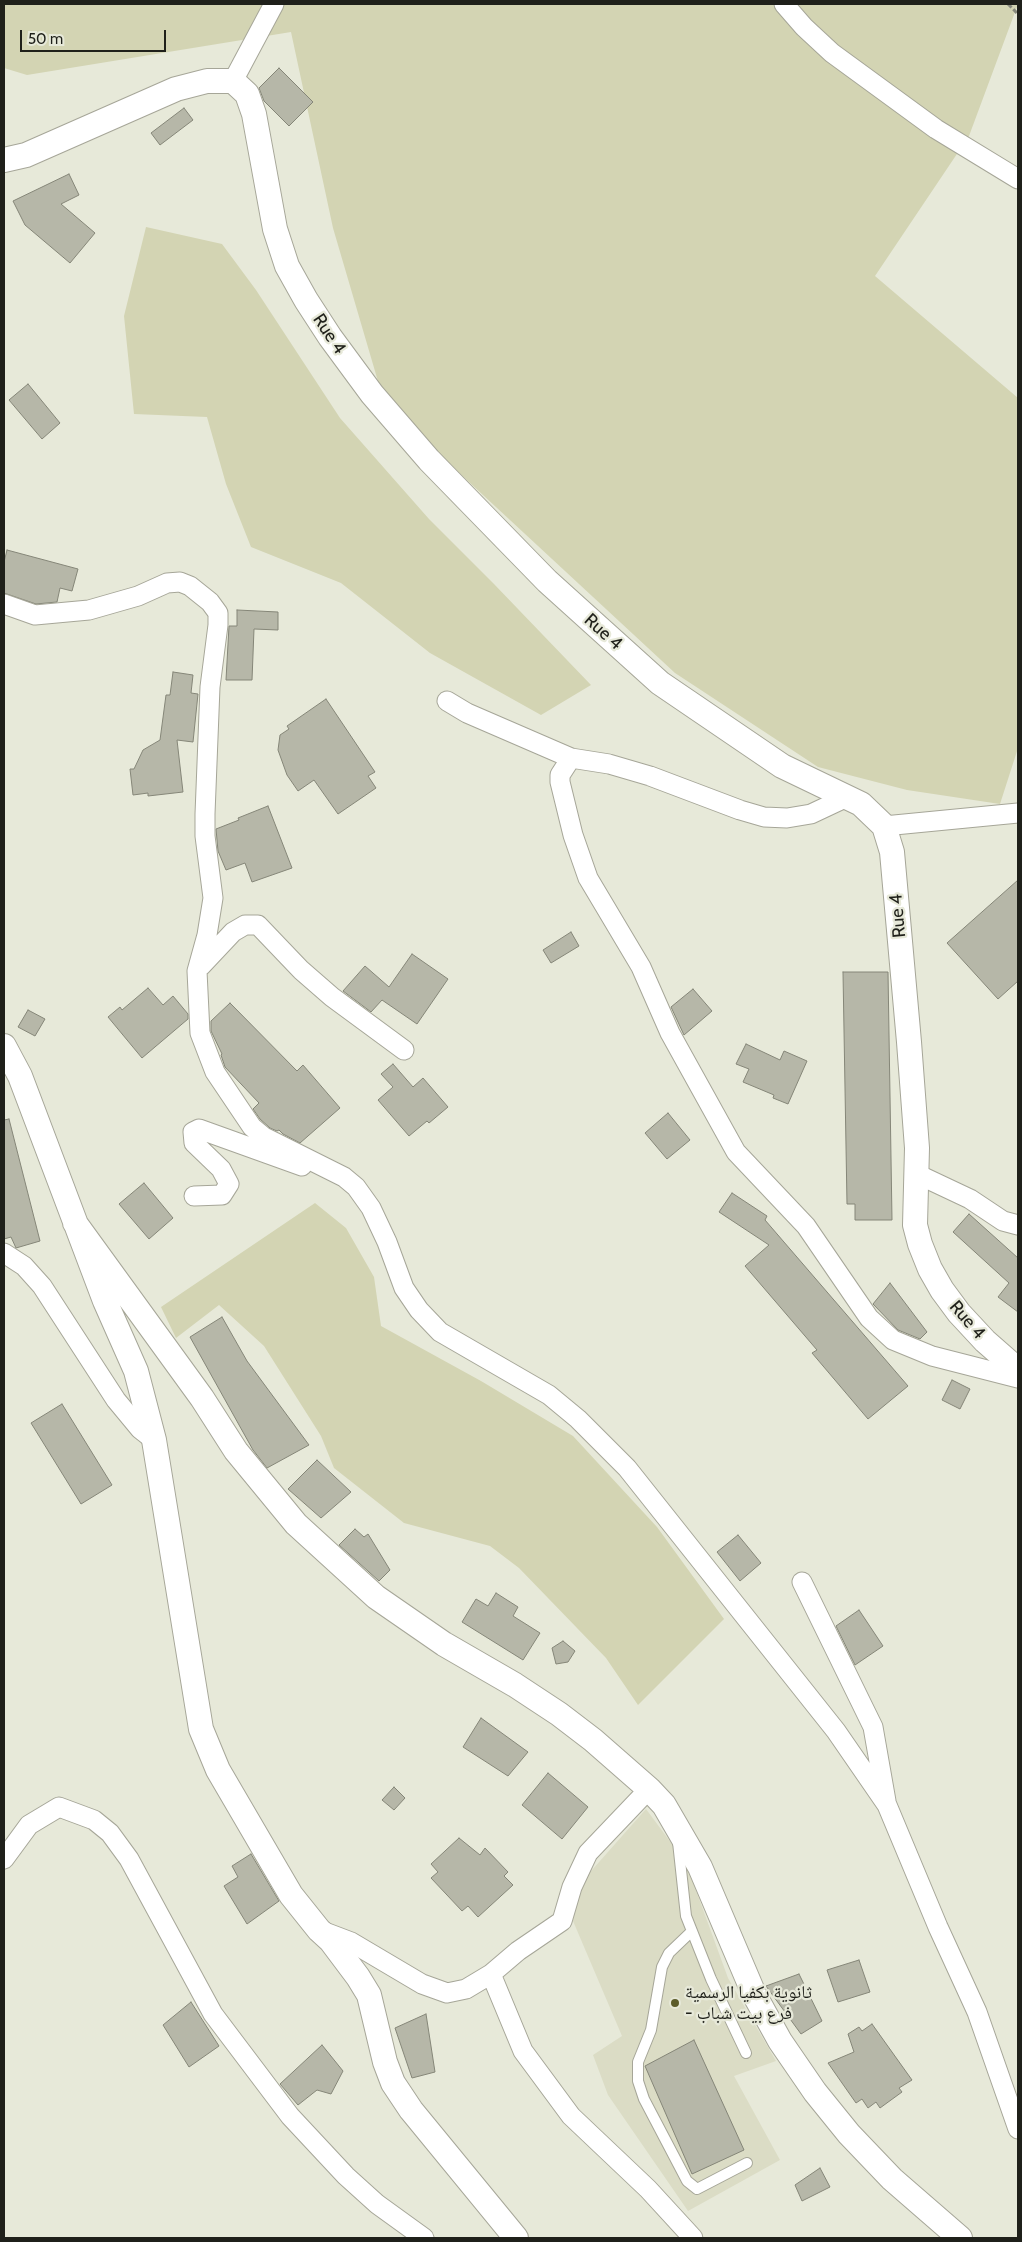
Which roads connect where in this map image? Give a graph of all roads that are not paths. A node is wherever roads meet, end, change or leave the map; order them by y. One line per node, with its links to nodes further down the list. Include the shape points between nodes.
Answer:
1 (274, 4): 3 (street)
2 (784, 4): 5 (street, via 832,54 936,130)
3 (233, 81): 4 (street, via 207,81 176,89 26,155); 9 (street, Rue 4, via 247,94 254,114 275,229 287,266 330,337 378,401 429,460 547,581 660,683 782,766)
4 (4, 160)
5 (1018, 179)
6 (4, 604): 12 (street, via 35,616 89,610 138,596 168,583 180,582 204,597 218,613 210,697 205,814 214,898)
7 (447, 701): 8 (street, via 467,714)
8 (571, 758): 9 (street, via 609,764 650,776 764,818 811,814); 22 (street, via 560,775 560,782 580,860 641,966 670,1033 736,1152 806,1226 869,1318 893,1340 932,1356)
9 (845, 798): 11 (street, Rue 4, via 861,804)
10 (1018, 813): 11 (street)
11 (884, 826): 15 (street, Rue 4, via 892,852)
12 (197, 971): 14 (street, via 233,932 245,925 258,925 332,997); 16 (street, via 200,1033 215,1072 252,1127 264,1137)
13 (4, 1046): 18 (street, via 20,1076)
14 (404, 1050)
15 (917, 1174): 19 (street, via 953,1190 1003,1221); 21 (street, Rue 4, via 915,1225 930,1269 973,1329)
16 (344, 1177): 17 (street, via 274,1158 199,1129 193,1132 194,1143 220,1169 229,1184 222,1195); 26 (street, via 371,1208 404,1288 419,1310 440,1332 549,1395 578,1419 626,1468 836,1731)
17 (194, 1196)
18 (75, 1223): 23 (street, via 136,1371); 25 (street, via 202,1398 236,1451 296,1524 376,1597 444,1644 559,1714)
19 (1018, 1225)
20 (4, 1253): 23 (street, via 24,1266 42,1286 116,1400 140,1429)
21 (1018, 1370)
22 (1018, 1378)
23 (154, 1440): 29 (street, via 201,1729 218,1770 291,1895)
24 (802, 1582): 26 (street, via 873,1727)
25 (649, 1789): 27 (street); 31 (street, via 588,1853 572,1887 562,1921)
26 (887, 1805): 33 (street, via 977,2012)
27 (676, 1824): 30 (lane, via 686,1916); 38 (street, via 700,1867 754,1994 780,2041 849,2134 892,2179)
28 (4, 1859): 35 (street, via 29,1825 59,1807 94,1820 110,1833 129,1859 213,2014 290,2116 376,2204)
29 (319, 1930): 31 (street, via 351,1942 422,1984 446,1993 466,1989); 36 (street, via 342,1955 369,1995 384,2062 393,2083 411,2110)
30 (692, 1930): 32 (lane); 34 (lane, via 670,1953 662,1967 651,2030 638,2062 638,2081 644,2099 687,2181 697,2188)
31 (491, 1974): 37 (street, via 523,2051 571,2116 648,2189)
32 (746, 2053)
33 (1018, 2129)
34 (747, 2163)
35 (424, 2238)
36 (516, 2238)
37 (693, 2238)
38 (960, 2238)

